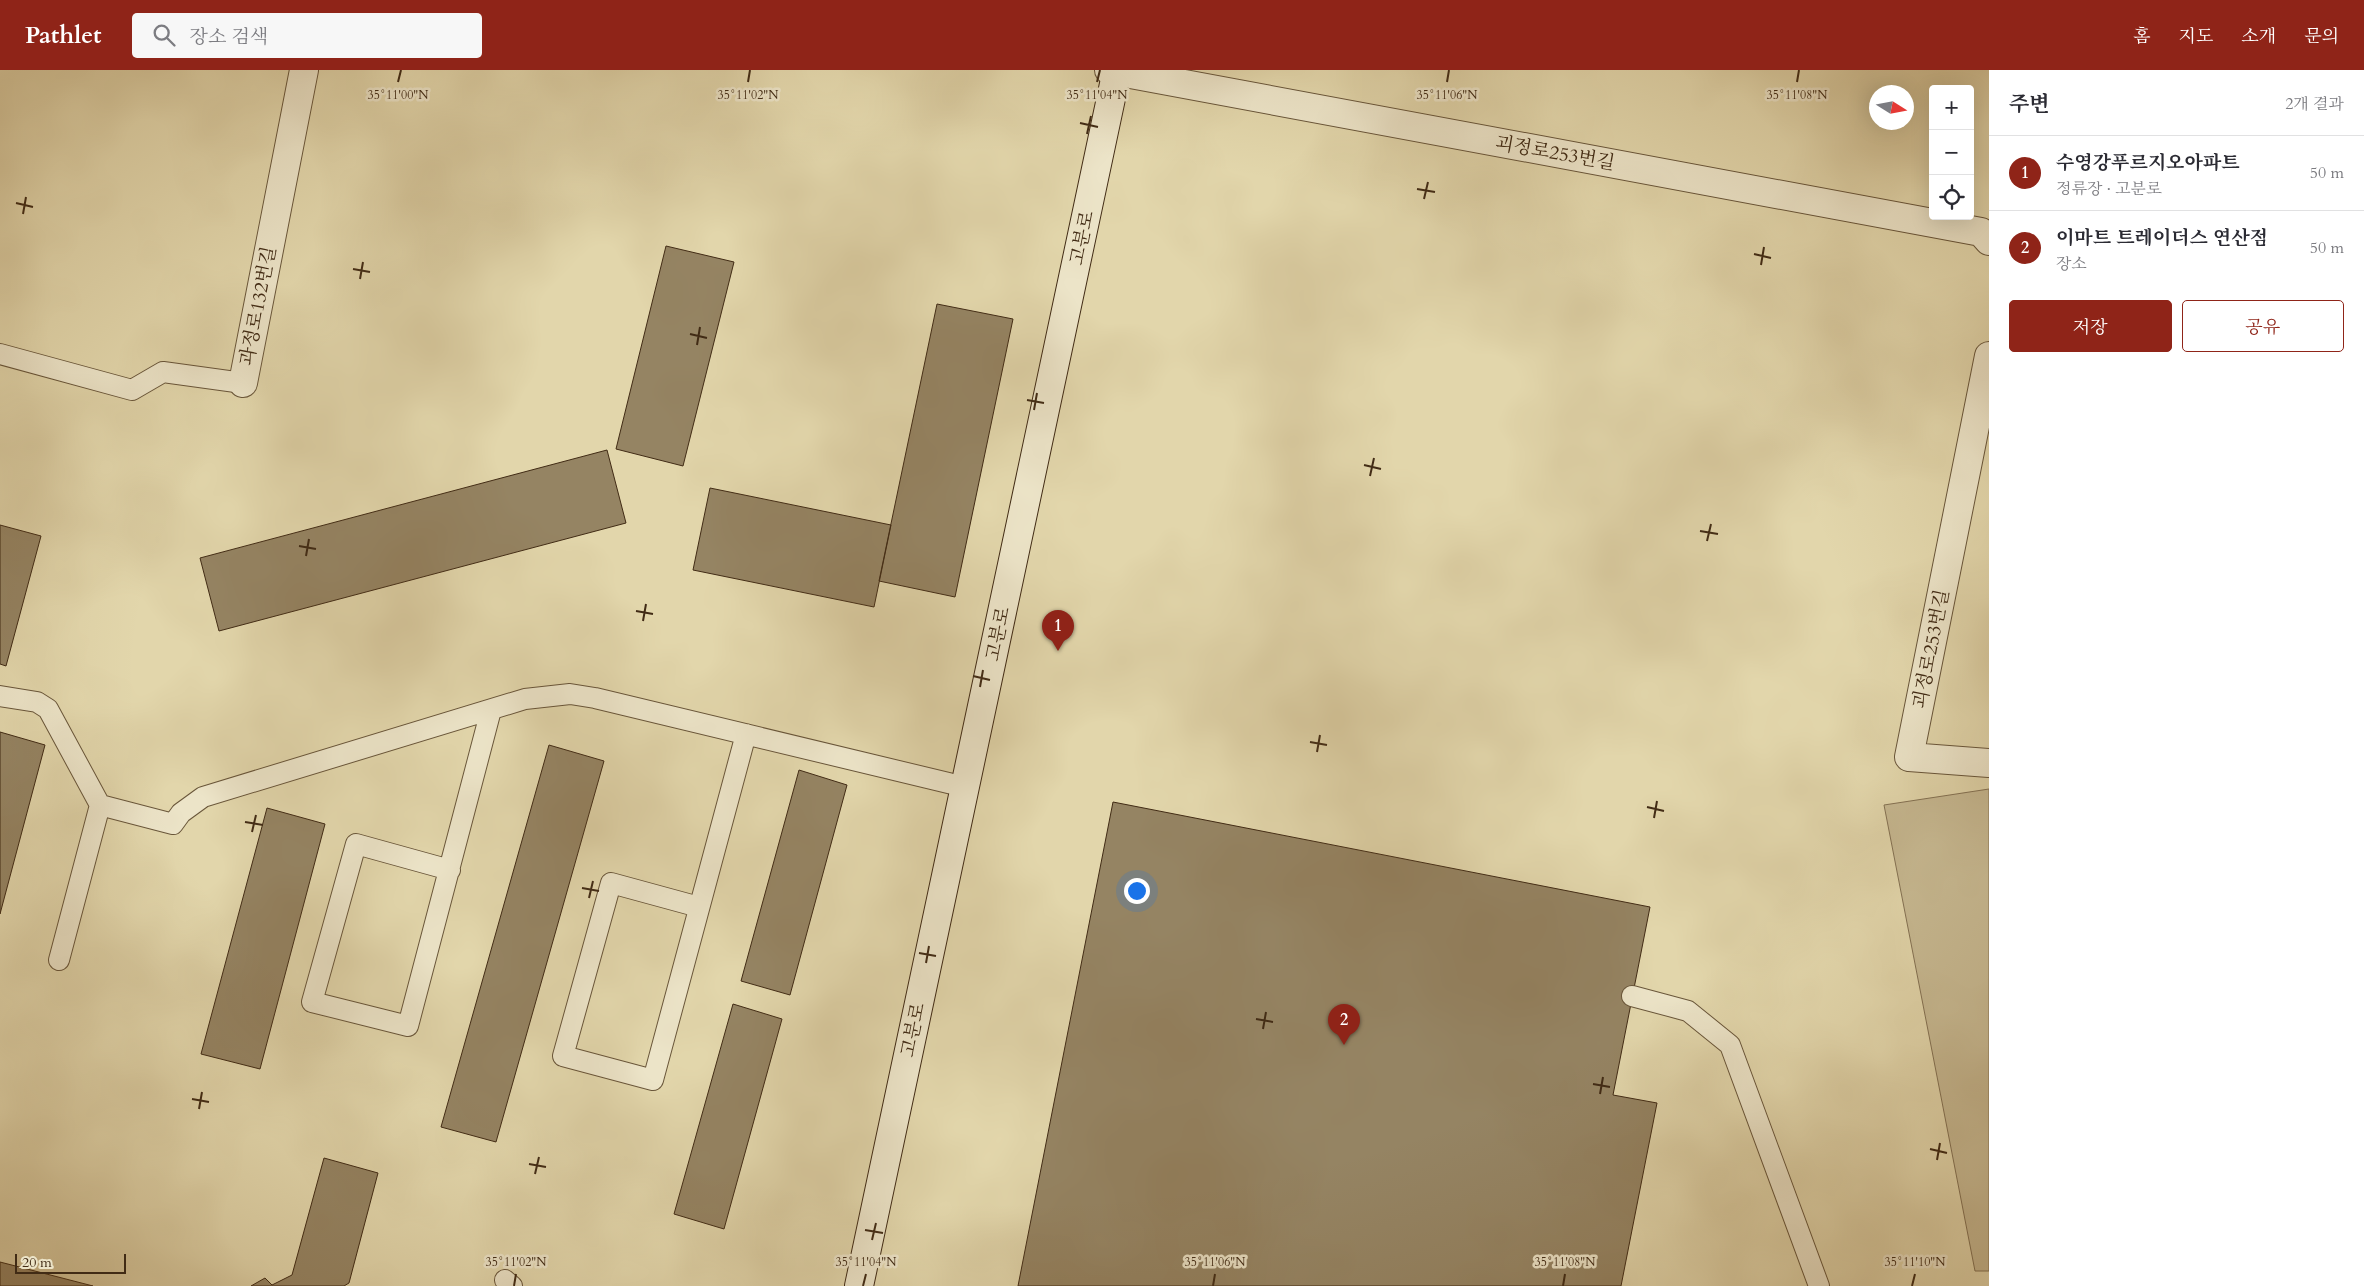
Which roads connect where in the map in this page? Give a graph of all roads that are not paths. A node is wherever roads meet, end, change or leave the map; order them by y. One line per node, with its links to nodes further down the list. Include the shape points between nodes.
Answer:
1 (304, 70): 6 (street, 과정로132번길)
2 (1114, 70): 3 (street, 괴정로253번길, via 1981,232); 12 (street, 고분로)
3 (1989, 241)
4 (0, 354): 6 (lane, 과정로132번길, via 132,390 163,372)
5 (1989, 356): 7 (street, 괴정로253번길)
6 (243, 383)
7 (1978, 463): 11 (street, 괴정로253번길, via 1909,757)
8 (0, 696): 13 (lane, via 37,702 48,709)
9 (490, 710): 10 (lane, via 525,700 570,694); 13 (lane, via 203,797 172,824); 14 (lane)
10 (746, 734): 12 (lane); 15 (lane)
11 (1989, 763)
12 (965, 786): 18 (street, 고분로)
13 (100, 805): 16 (lane)
14 (450, 870): 14 (lane, via 408,1026 312,1002 356,844)
15 (699, 907): 15 (lane, via 653,1080 563,1056 611,883)
16 (59, 960)
17 (1632, 996): 19 (lane, via 1688,1011 1730,1045)
18 (859, 1286)
19 (1819, 1286)

